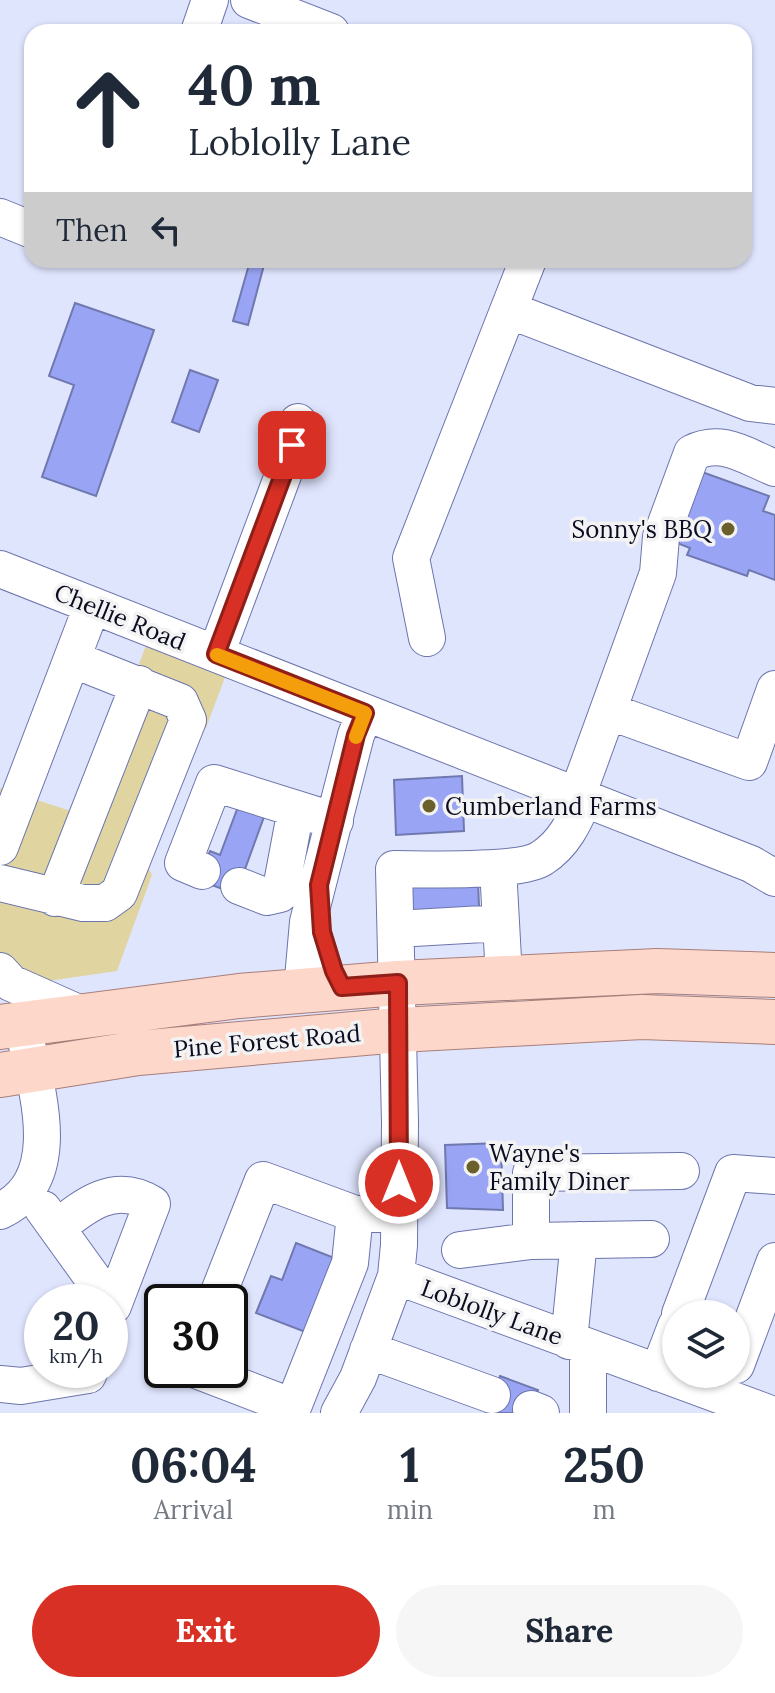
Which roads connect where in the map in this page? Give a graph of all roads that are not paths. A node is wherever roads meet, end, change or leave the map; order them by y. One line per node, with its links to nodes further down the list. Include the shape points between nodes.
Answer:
1 (210, 0): 3 (street)
2 (249, 0): 4 (street)
3 (202, 24)
4 (310, 24)
5 (0, 217): 6 (street)
6 (24, 227)
7 (525, 268): 8 (street)
8 (509, 310): 9 (street, via 750,403); 14 (street, via 411,558)
9 (775, 406)
10 (298, 422): 15 (street)
11 (775, 468): 19 (street, via 719,445 692,453 661,537 658,573)
12 (0, 569): 13 (street, Chellie Road)
13 (92, 606): 15 (street, Chellie Road); 16 (street)
14 (427, 638)
15 (216, 654): 20 (street, Chellie Road)
16 (72, 659): 17 (street); 24 (street)
17 (139, 684): 30 (street); 30 (street, via 180,702 188,720 119,893 105,903)
18 (775, 689): 19 (street, via 749,762)
19 (608, 711): 21 (street)
20 (365, 713): 21 (street, Chellie Road); 23 (street)
21 (580, 797): 26 (street, via 571,830 541,860); 27 (street, Chellie Road)
22 (296, 809): 23 (street); 25 (street, via 214,783); 29 (street, via 280,894 267,897)
23 (335, 821): 37 (street, via 308,922)
24 (0, 847)
25 (192, 867)
26 (498, 868): 31 (street); 32 (street, via 394,869)
27 (775, 878)
28 (0, 883): 30 (street)
29 (239, 886)
30 (55, 898)
31 (501, 923): 32 (street); 35 (street)
32 (396, 929): 36 (street)
33 (0, 971): 38 (street, via 11,983)
34 (775, 975): 35 (main road, Pine Forest Road, via 657,971)
35 (504, 977): 36 (main road, Pine Forest Road)
36 (398, 983): 37 (main road, Pine Forest Road); 41 (street)
37 (322, 989): 38 (main road, Pine Forest Road)
38 (83, 1015): 40 (main road, Pine Forest Road)
39 (775, 1022): 41 (main road, Pine Forest Road, via 642,1017)
40 (11, 1025): 42 (street)
41 (399, 1030): 42 (main road, Pine Forest Road, via 138,1053); 46 (street)
42 (16, 1072): 45 (street, via 42,1126 42,1153 36,1178)
43 (681, 1171): 51 (street, via 531,1173)
44 (775, 1176): 58 (street, via 733,1173)
45 (14, 1200): 48 (street)
46 (399, 1213): 47 (street); 54 (street)
47 (355, 1214): 57 (street, via 263,1180); 70 (street, via 350,1263)
48 (57, 1228): 55 (street); 56 (street, via 85,1204 111,1196 152,1204)
49 (651, 1239): 50 (street)
50 (579, 1240): 51 (street); 60 (street)
51 (531, 1241): 52 (street)
52 (460, 1250)
53 (775, 1261): 59 (street)
54 (396, 1276): 60 (street, Loblolly Lane); 61 (street)
55 (96, 1284)
56 (120, 1284)
57 (222, 1284)
58 (685, 1300)
59 (750, 1328)
60 (579, 1344): 63 (street, Loblolly Lane); 72 (street)
61 (368, 1350): 69 (street); 71 (street)
62 (662, 1363): 63 (street)
63 (658, 1373): 64 (street, Loblolly Lane)
64 (662, 1373)
65 (248, 1383): 70 (street)
66 (0, 1384): 67 (street)
67 (24, 1386)
68 (741, 1388): 73 (street, Loblolly Lane)
69 (492, 1395)
70 (298, 1396): 71 (street)
71 (342, 1407)
72 (588, 1413)
73 (768, 1413)

